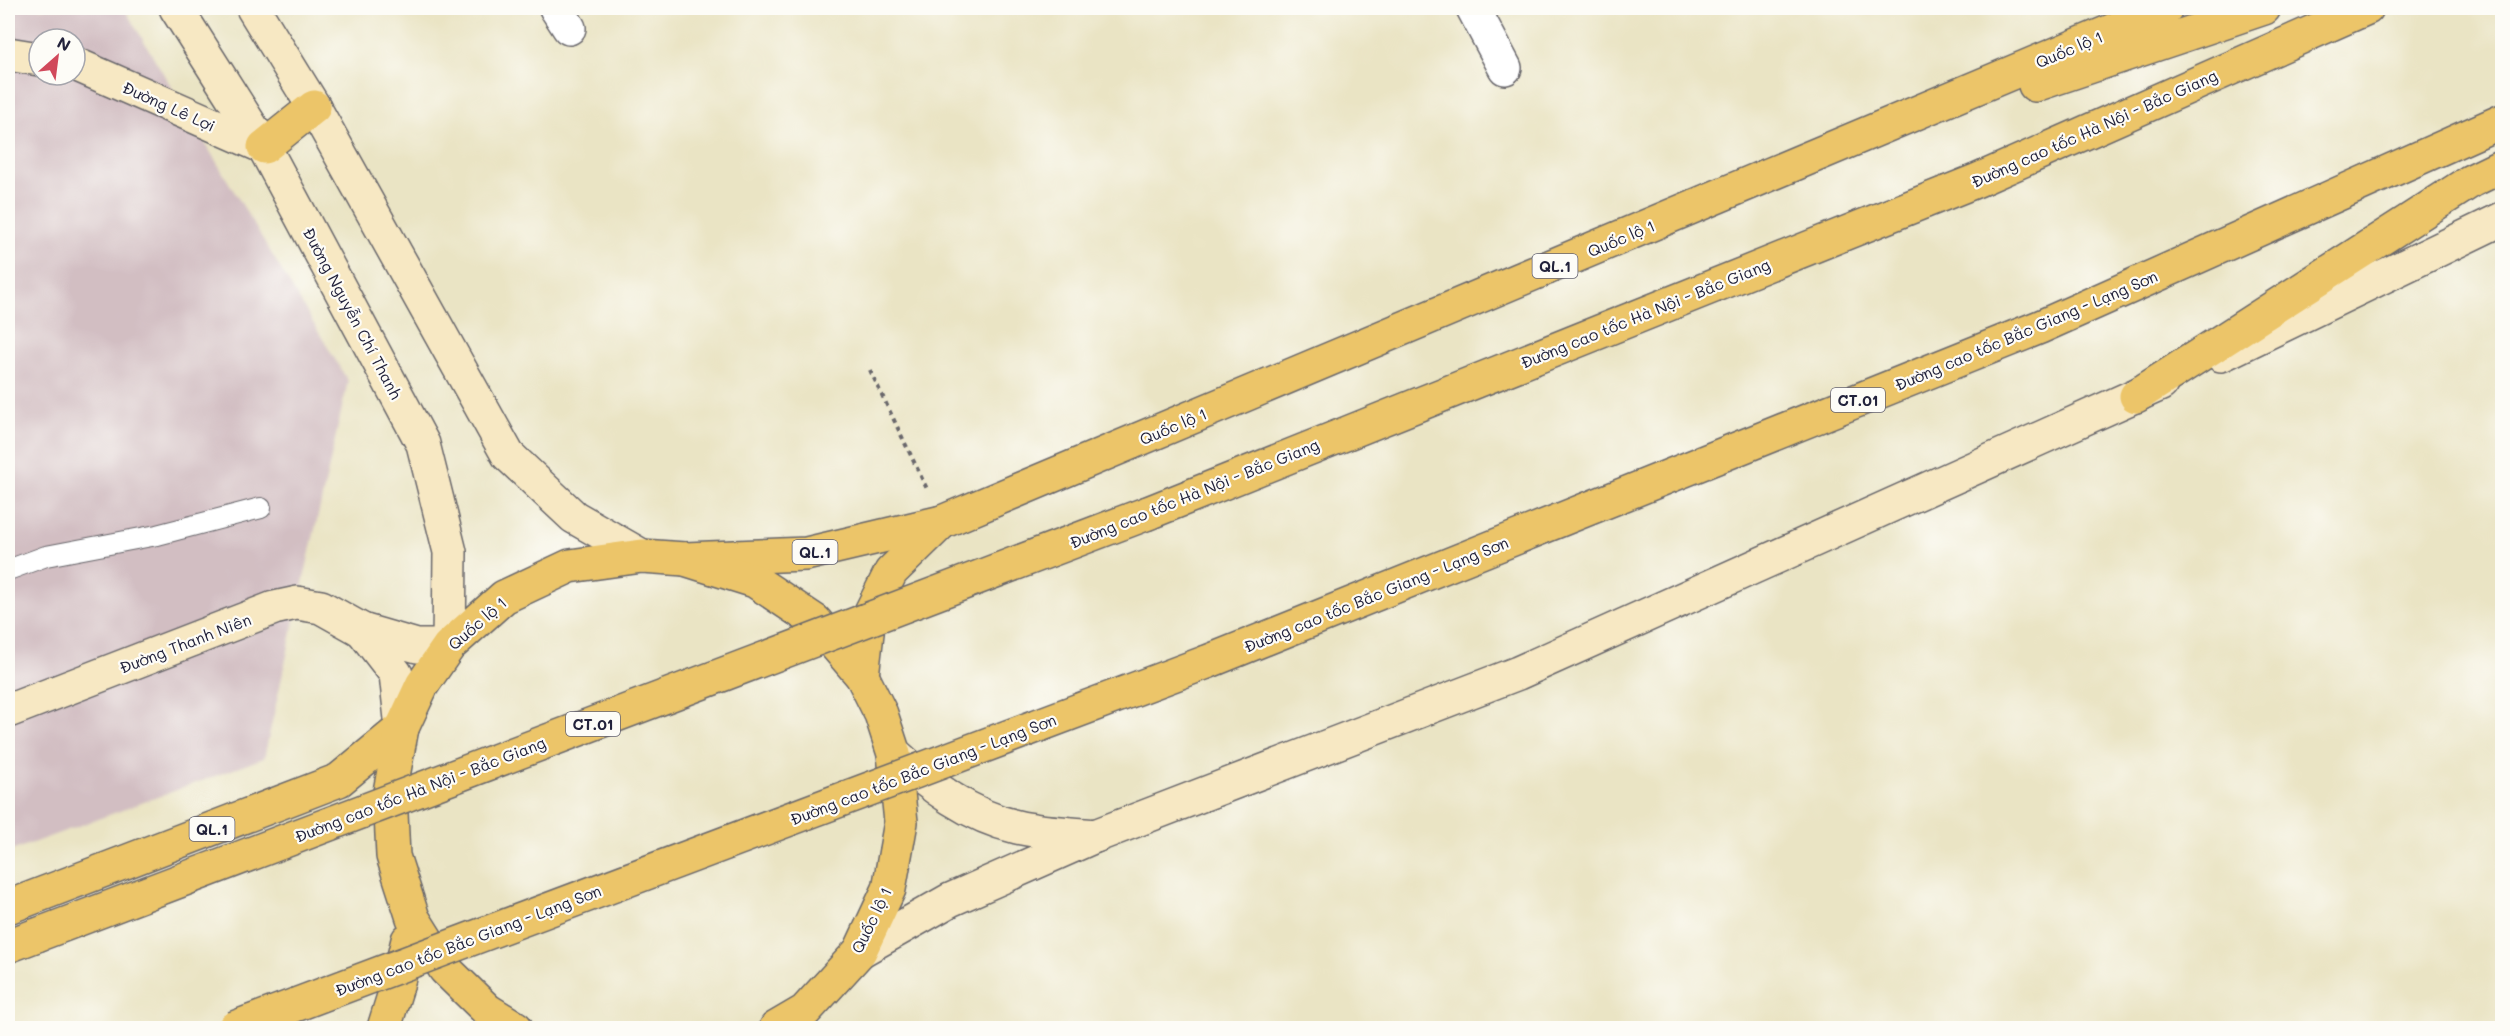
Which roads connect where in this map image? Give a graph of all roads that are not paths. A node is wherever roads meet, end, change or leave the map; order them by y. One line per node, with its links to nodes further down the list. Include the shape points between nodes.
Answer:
1 (176, 8): 13 (street, Đường Nguyễn Chí Thanh)
2 (253, 8): 11 (street)
3 (1473, 8): 9 (street)
4 (2166, 8): 15 (main road, Quốc lộ 1 / QL.1)
5 (2264, 8): 15 (main road)
6 (2367, 8): 32 (main road, Đường cao tốc Hà Nội - Bắc Giang / CT.01, bridge, via 1978,180 1148,513)
7 (8, 54): 8 (street)
8 (27, 57)
9 (1505, 68)
10 (87, 69): 13 (street, Đường Lê Lợi)
11 (314, 107): 13 (main road); 20 (street, via 508,455 574,517)
12 (2502, 121): 35 (main road, Đường cao tốc Bắc Giang - Lạng Sơn / CT.01, bridge, via 2040,327 1207,662)
13 (264, 147): 24 (street, Đường Nguyễn Chí Thanh, via 423,444 450,552)
14 (2502, 166): 17 (main road)
15 (1789, 168): 19 (main road, Quốc lộ 1 / QL.1)
16 (2502, 219): 17 (street)
17 (2136, 396): 29 (street, via 1518,673)
18 (261, 508): 22 (lane, via 157,535 46,556)
19 (942, 522): 21 (main road, Quốc lộ 1 / QL.1, via 806,554); 25 (main road, Quốc lộ 1 / QL.1, via 891,572 869,616)
20 (642, 556): 21 (main road, Quốc lộ 1); 24 (main road, Quốc lộ 1, via 570,566 504,597)
21 (685, 559): 25 (main road, Quốc lộ 1, via 755,581 815,621)
22 (8, 570)
23 (362, 630): 24 (street, via 417,646); 26 (street, Đường Thanh Niên, via 321,607 297,603 274,608); 27 (street, via 396,674)
24 (449, 646): 27 (main road, Quốc lộ 1, via 422,685)
25 (862, 676): 28 (main road, Quốc lộ 1, via 881,714)
26 (8, 711)
27 (402, 728): 30 (main road, QL.1, via 339,780); 31 (main road, Quốc lộ 1, via 390,792 393,856)
28 (894, 754): 29 (street, via 930,787 967,808 1016,827); 33 (main road, Quốc lộ 1, via 901,822 889,889)
29 (1095, 836): 33 (street, via 950,900)
30 (8, 907)
31 (413, 918): 36 (main road); 37 (main road, Quốc lộ 1, via 445,969 487,1010)
32 (22, 941)
33 (860, 951): 34 (main road, Quốc lộ 1)
34 (803, 1020): 38 (main road, Quốc lộ 1)
35 (234, 1029)
36 (384, 1029)
37 (516, 1029)
38 (776, 1029)

